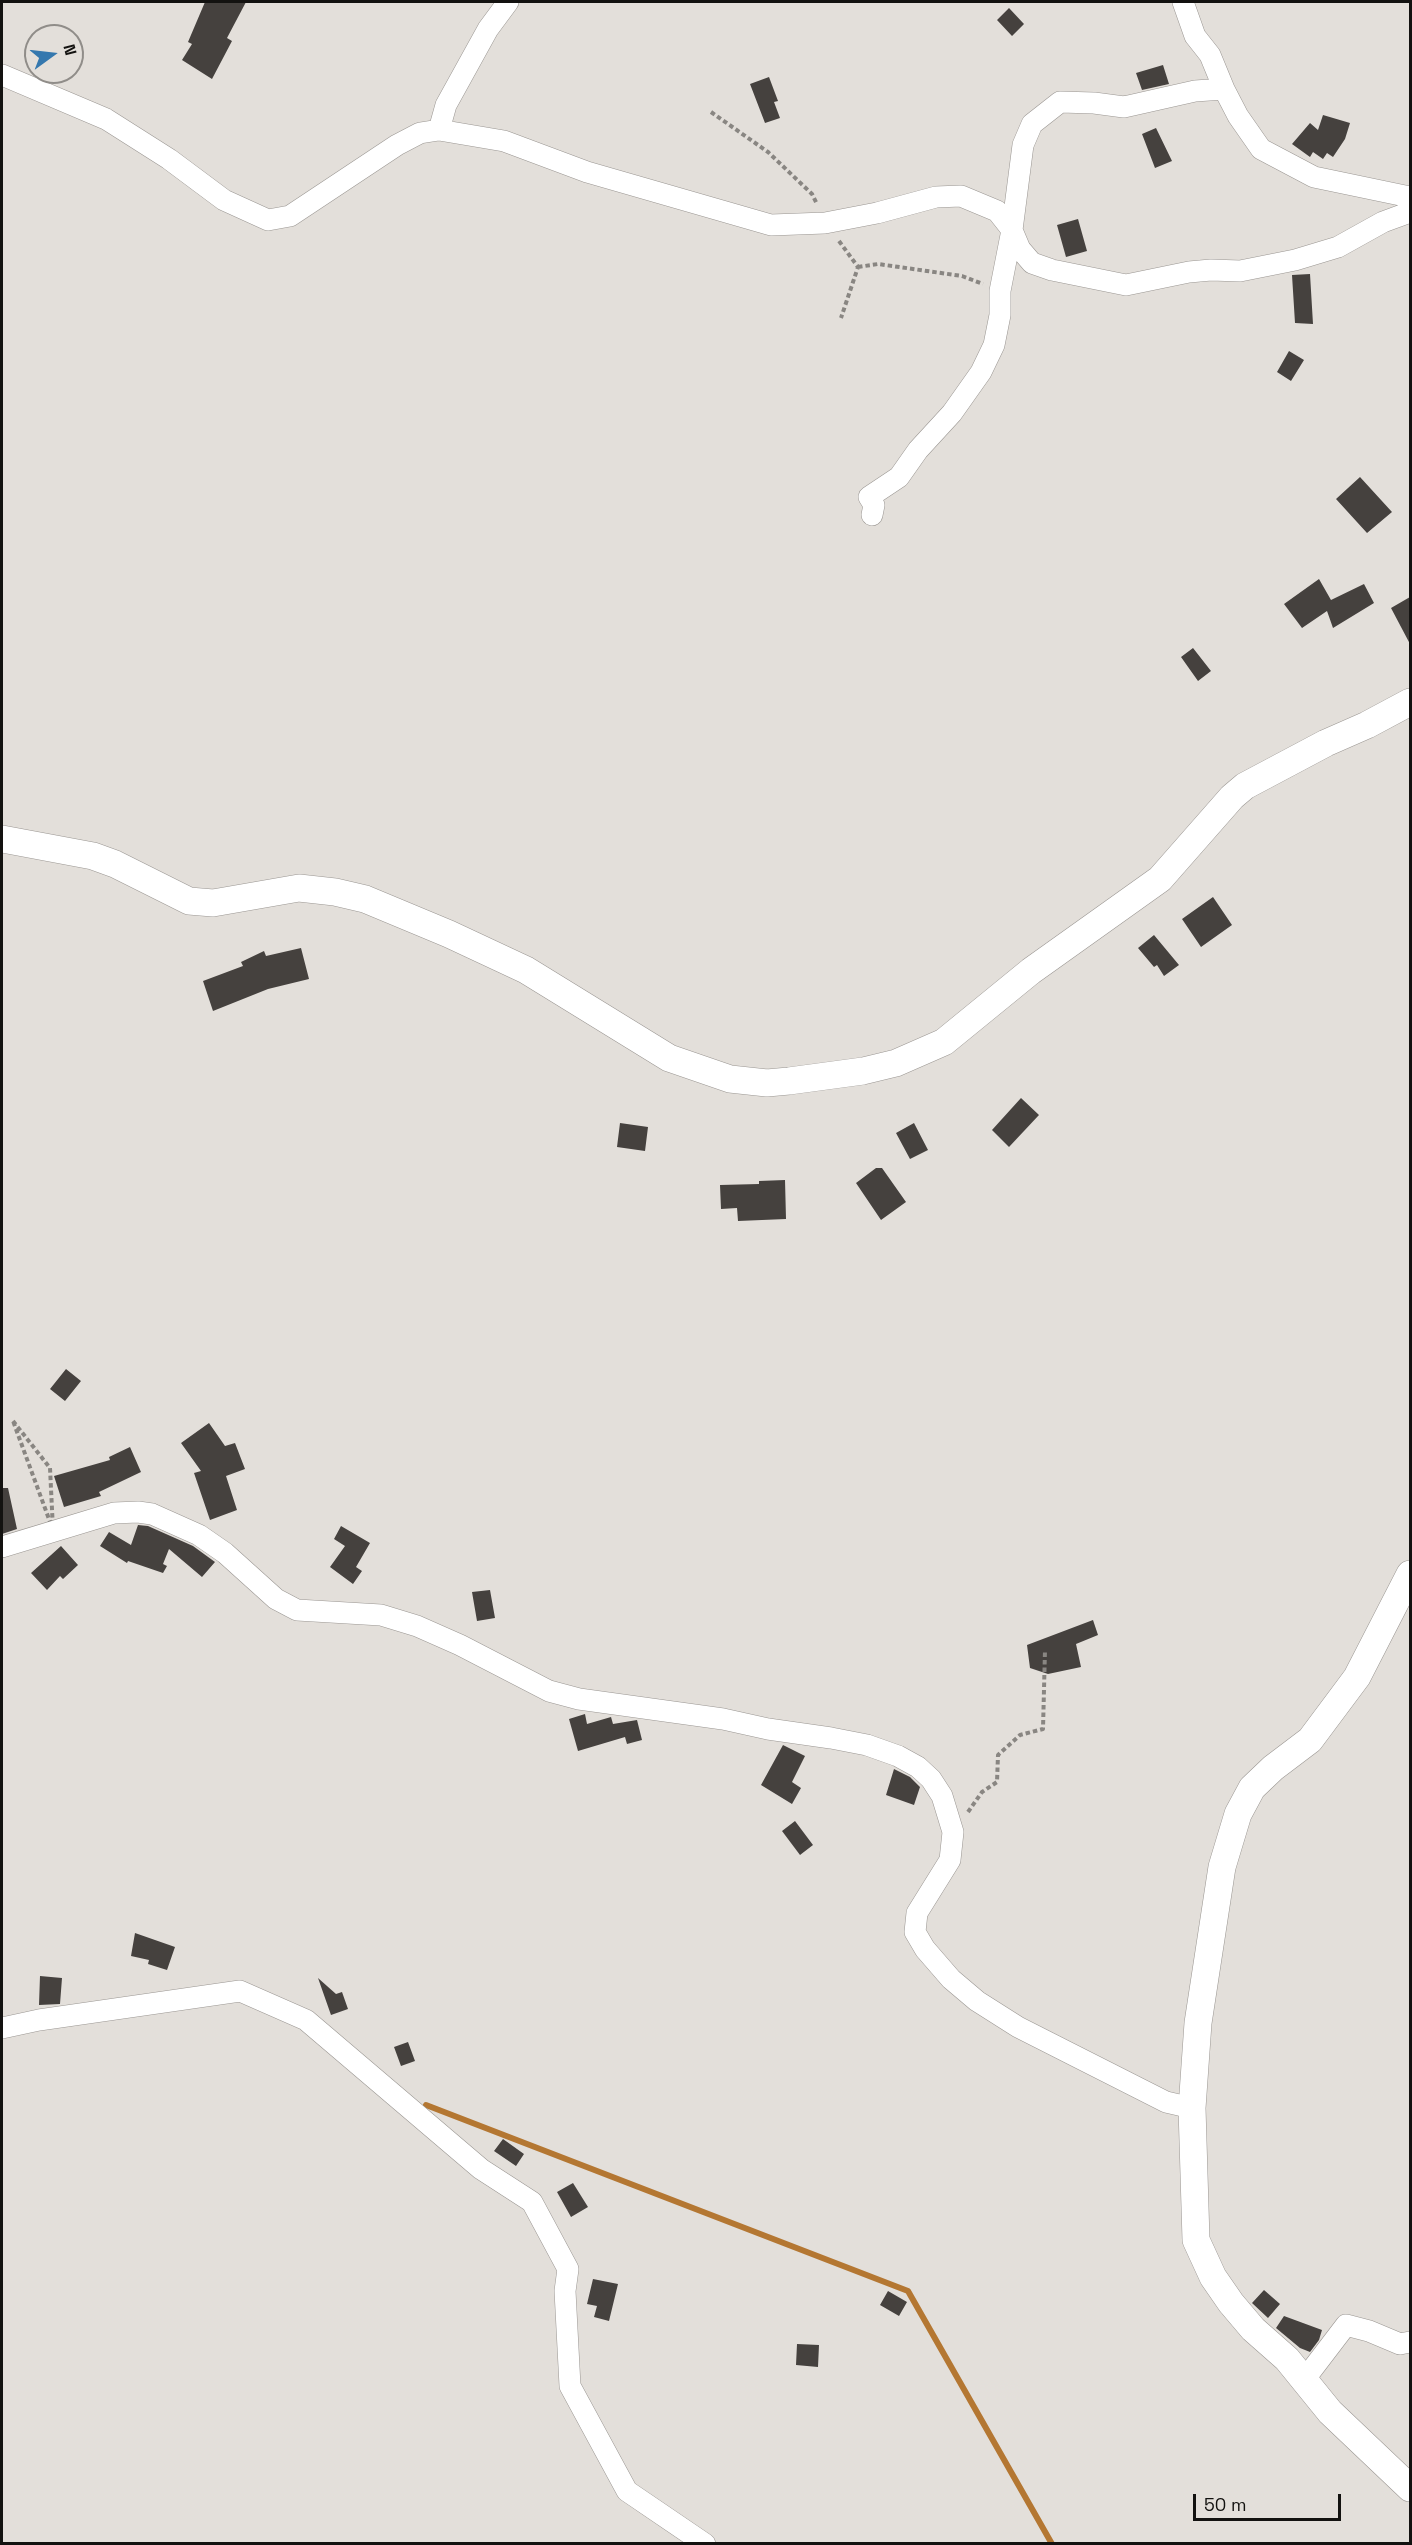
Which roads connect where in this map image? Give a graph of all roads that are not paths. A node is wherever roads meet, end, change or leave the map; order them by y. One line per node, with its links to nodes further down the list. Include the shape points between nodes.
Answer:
1 (508, 2): 5 (street, via 488,29 446,105)
2 (1183, 2): 4 (street, via 1195,36 1210,55)
3 (2, 75): 5 (street, via 106,119 224,200 268,220 290,216 397,145 420,133)
4 (1224, 89): 6 (street, via 1261,149 1314,177); 8 (street, via 1195,91 1125,107 1060,102 1032,124 1027,133 1021,151)
5 (439, 130): 8 (street, via 504,141 587,172 771,225 834,221 961,196 997,211)
6 (1410, 197)
7 (1410, 212): 8 (street, via 1338,247 1295,260 1240,271 1189,272 1134,285 1104,282 1032,263 1020,249)
8 (1012, 230): 9 (street, via 994,345 981,372 900,477 869,497 874,505)
9 (872, 515)
10 (1410, 702): 11 (main road, via 1245,786 1160,879 1031,971 944,1042 863,1071 789,1081 730,1079 669,1058 526,970 365,899 299,888 213,903 189,901 93,856)
11 (2, 839)
12 (2, 1547): 15 (street, via 114,1513 152,1514 199,1535 276,1599 297,1610 381,1615 417,1626 549,1691 579,1699 723,1719 878,1749 908,1761 931,1779 942,1796 953,1832 950,1860 917,1912 915,1932 925,1949 977,2001 1018,2026 1166,2102)
13 (1410, 1574): 15 (main road, via 1357,1677 1310,1740 1252,1788 1238,1814 1222,1867 1198,2023)
14 (2, 2028): 19 (street, via 240,1991 306,2020 481,2169 532,2202 568,2270 565,2291 570,2386 627,2491)
15 (1192, 2108): 17 (main road, via 1196,2240 1230,2303)
16 (1410, 2342): 17 (street, via 1400,2344 1346,2325)
17 (1304, 2380): 18 (main road, via 1330,2412)
18 (1410, 2488)
19 (705, 2544)

